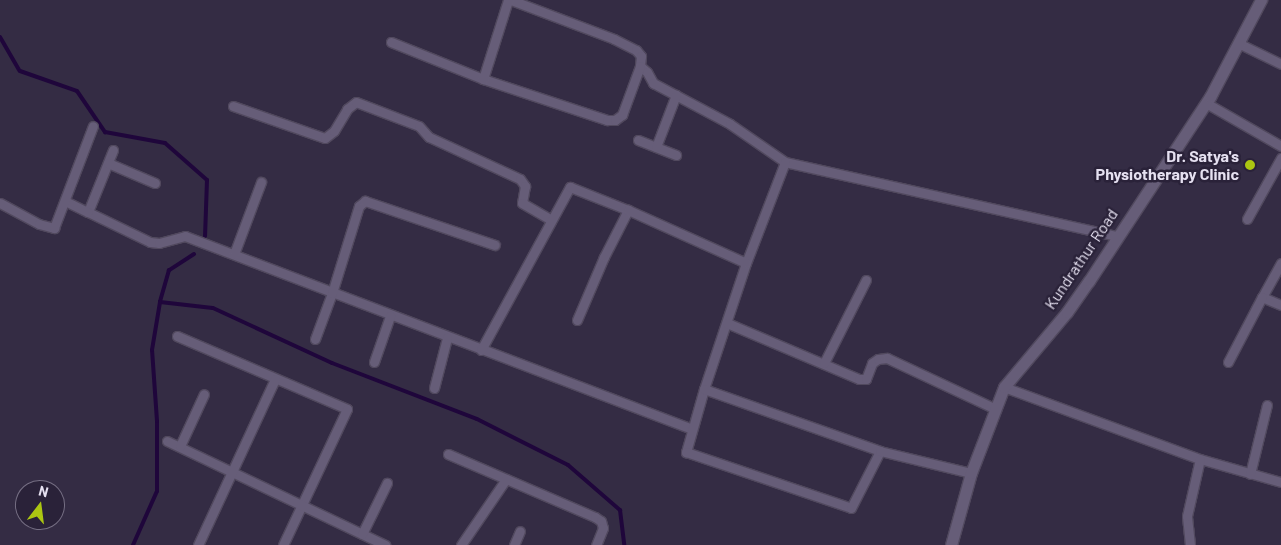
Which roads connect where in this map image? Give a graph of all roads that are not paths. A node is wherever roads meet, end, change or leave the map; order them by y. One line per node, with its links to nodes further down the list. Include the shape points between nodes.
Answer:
1 (508, 0): 8 (street)
2 (512, 0): 7 (street, via 630,46 641,56)
3 (1261, 0): 5 (street, Kundrathur Road)
4 (391, 42): 8 (street)
5 (1238, 43): 6 (street); 10 (street, Kundrathur Road)
6 (1281, 64)
7 (640, 66): 8 (street, via 622,115 615,120); 9 (street, via 653,83)
8 (483, 79)
9 (676, 95): 15 (street); 20 (street, via 730,124)
10 (1206, 103): 14 (street); 29 (street, Kundrathur Road)
11 (233, 106): 28 (street, via 325,138 356,102 419,126 429,137 520,178 525,186 522,203)
12 (93, 126): 23 (street)
13 (638, 140): 15 (street)
14 (1281, 146)
15 (656, 147): 17 (street)
16 (113, 150): 19 (street)
17 (676, 155)
18 (1281, 158): 27 (street)
19 (108, 162): 22 (street); 26 (street)
20 (785, 162): 29 (street); 32 (street)
21 (261, 182): 31 (street)
22 (155, 183)
23 (65, 201): 24 (street, via 54,228 39,224); 26 (street)
24 (0, 203)
25 (628, 210): 28 (street, via 570,187); 32 (street); 39 (street)
26 (88, 212): 31 (street, via 150,242 159,243 185,236)
27 (1247, 219)
28 (551, 220): 44 (street)
29 (1117, 236): 49 (street, Kundrathur Road, via 1067,312)
30 (495, 245): 35 (street, via 365,201 359,206)
31 (234, 254): 35 (street)
32 (746, 263): 40 (street)
33 (1281, 263): 36 (street)
34 (866, 280): 47 (street)
35 (332, 293): 38 (street); 43 (street)
36 (1262, 297): 37 (street); 46 (street)
37 (1281, 305)
38 (390, 316): 42 (street); 45 (street)
39 (577, 320)
40 (726, 323): 47 (street); 51 (street)
41 (177, 336): 48 (street)
42 (448, 338): 44 (street); 50 (street)
43 (314, 339)
44 (480, 350): 55 (street)
45 (374, 362)
46 (1228, 362)
47 (824, 363): 54 (street, via 866,379 872,363 887,358)
48 (275, 379): 61 (street); 67 (street, via 347,409)
49 (1004, 387): 54 (street, Kundrathur Road); 60 (street)
50 (434, 388)
51 (704, 389): 55 (street); 58 (street)
52 (204, 394): 57 (street)
53 (1267, 405): 63 (street)
54 (996, 409): 62 (street, Kundrathur Road)
55 (692, 429): 58 (street, via 686,452 851,508)
56 (166, 441): 57 (street)
57 (180, 446): 61 (street)
58 (880, 451): 62 (street)
59 (448, 454): 64 (street)
60 (1200, 459): 63 (street); 77 (street, via 1187,516)
61 (232, 472): 67 (street); 70 (street)
62 (971, 473): 76 (street, Kundrathur Road)
63 (1250, 474): 65 (street)
64 (506, 479): 73 (street); 75 (street, via 601,521 603,528)
65 (1281, 482)
66 (387, 483): 69 (street)
67 (302, 506): 69 (street); 71 (street)
68 (520, 531): 74 (street)
69 (362, 534): 72 (street)
70 (198, 545)
71 (283, 545)
72 (385, 545)
73 (461, 545)
74 (514, 545)
75 (596, 545)
76 (951, 545)
77 (1190, 545)

